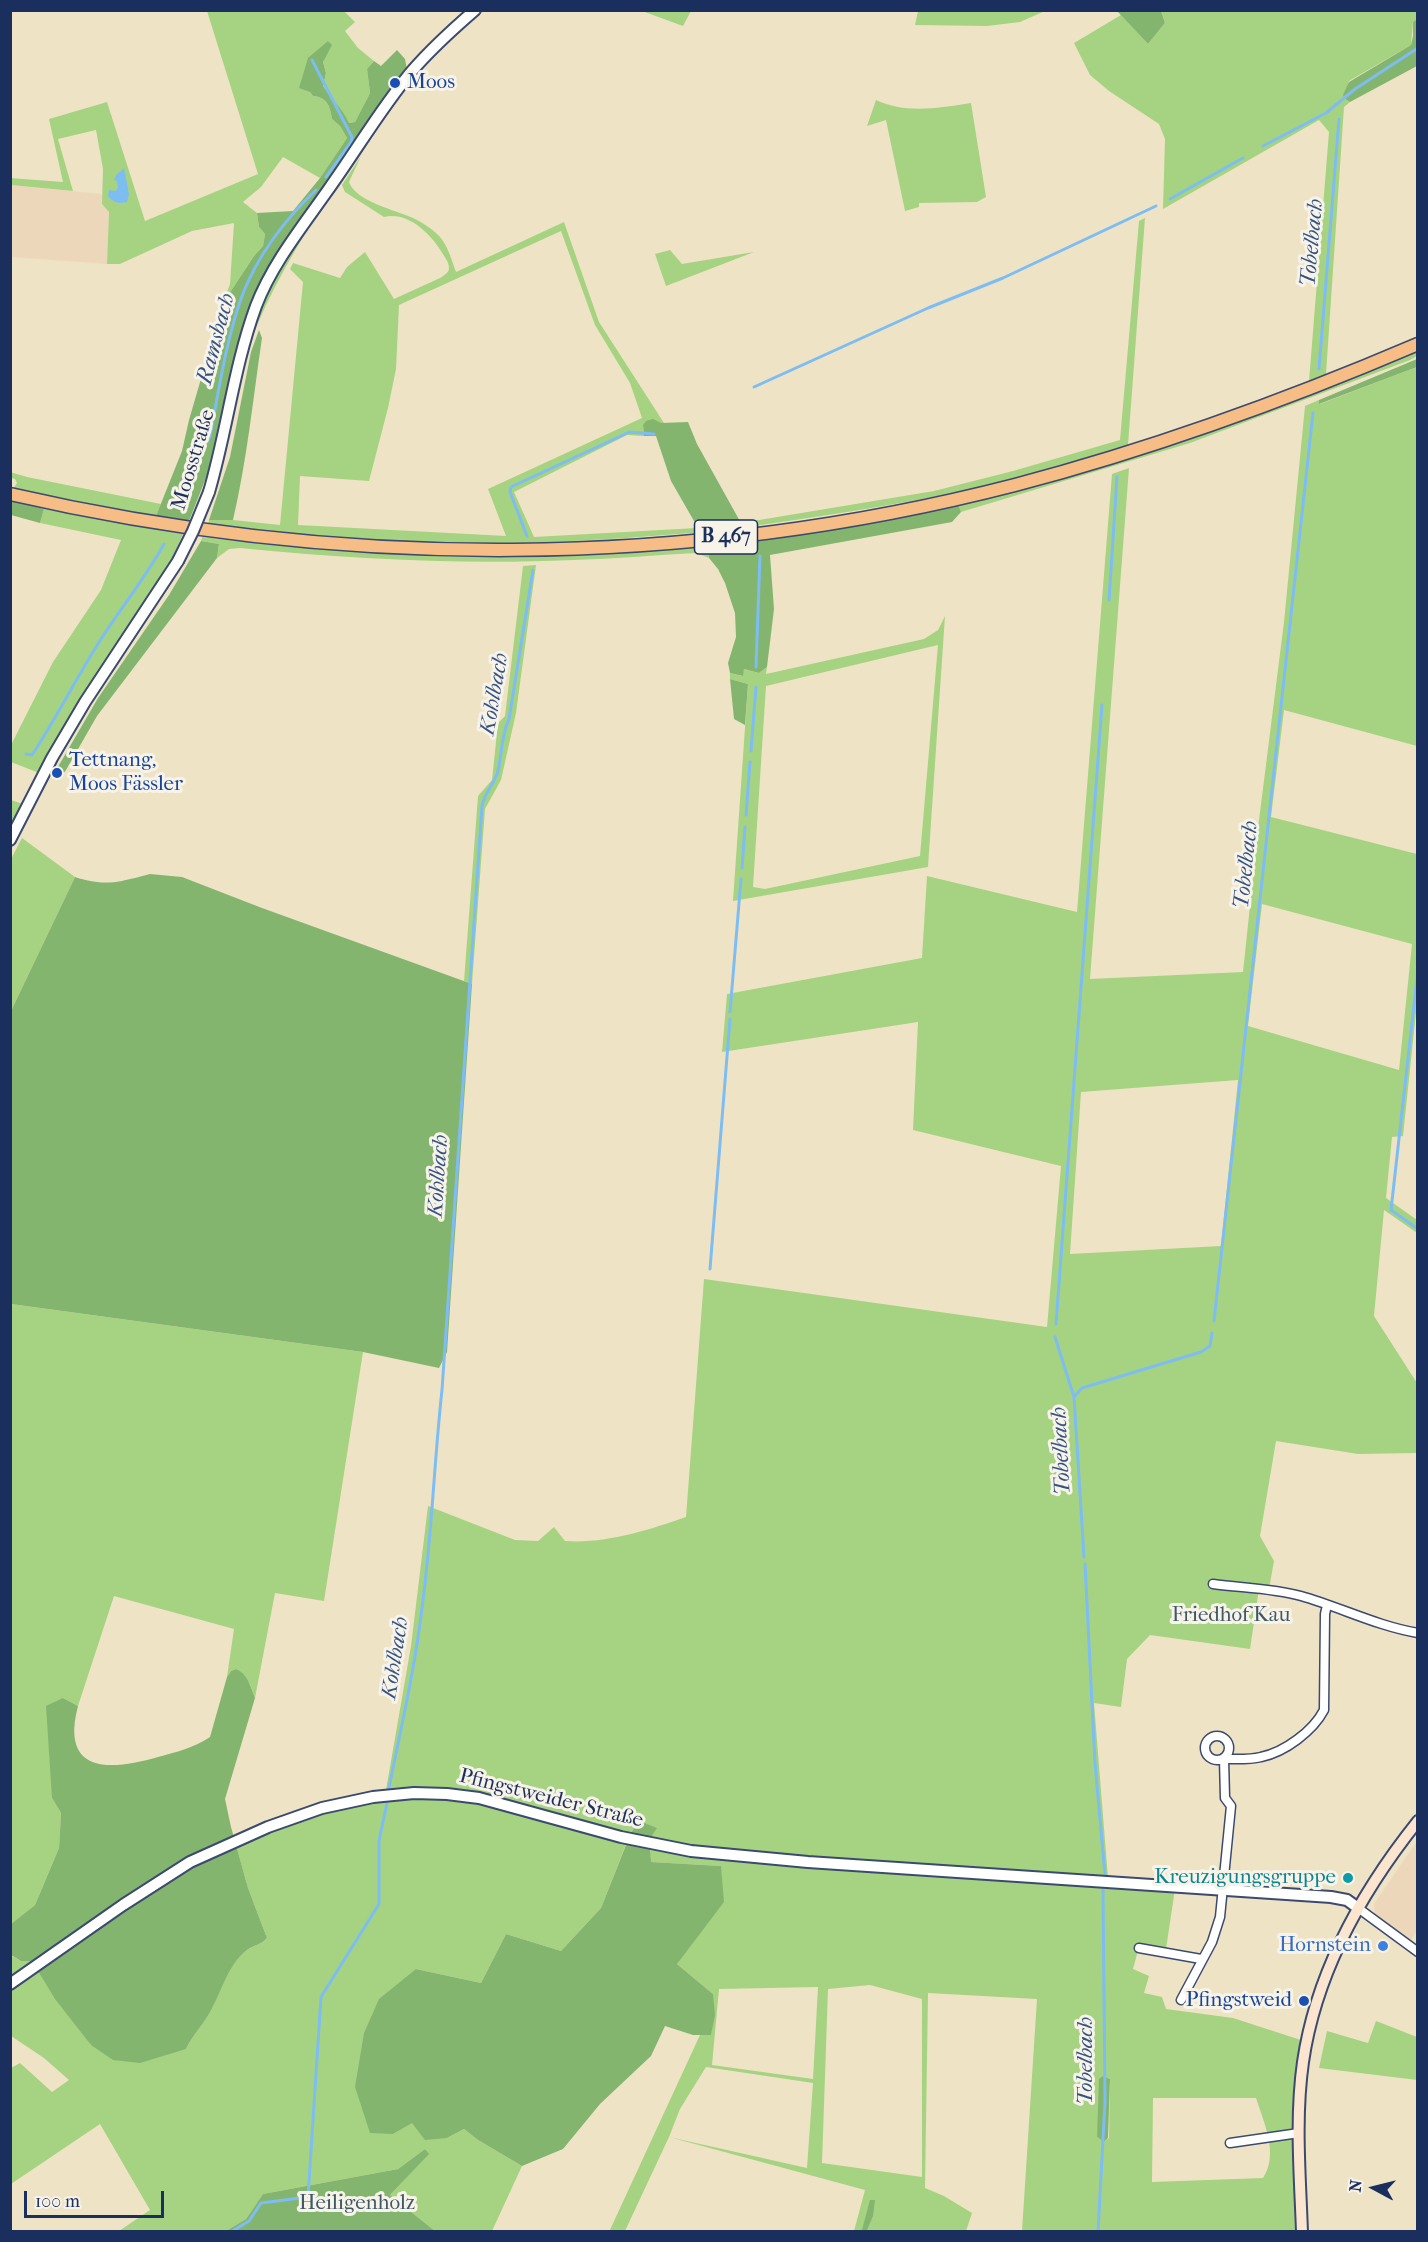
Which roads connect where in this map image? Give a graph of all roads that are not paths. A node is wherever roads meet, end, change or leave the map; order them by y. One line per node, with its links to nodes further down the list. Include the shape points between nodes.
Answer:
1 (475, 10): 4 (street, Moosstraße, bridge, via 442,39 401,85 271,275 246,338 225,435 196,524 178,561 52,758)
2 (1418, 344): 3 (main road, B 467, via 1224,420 1013,485 892,512 725,538 552,550 369,547 182,528)
3 (10, 494)
4 (10, 840)
5 (1213, 1584): 6 (street, via 1273,1590)
6 (1328, 1605): 7 (street); 9 (street, via 1324,1710 1320,1717 1300,1736 1268,1755 1224,1759 1225,1798 1231,1806)
7 (1418, 1633)
8 (1418, 1821): 10 (main road)
9 (1222, 1889): 10 (street, Pfingstweider Straße, via 1347,1900); 13 (street, via 1220,1917 1212,1942); 14 (street, Pfingstweider Straße, via 691,1851 463,1796 431,1793 373,1797 285,1821 190,1862)
10 (1358, 1908): 12 (street); 16 (main road, via 1314,2011 1303,2062)
11 (1139, 1948): 13 (street)
12 (1418, 1952)
13 (1201, 1959): 15 (street)
14 (10, 1984)
15 (1181, 2000)
16 (1299, 2133): 17 (street); 18 (main road)
17 (1230, 2143)
18 (1302, 2232)

